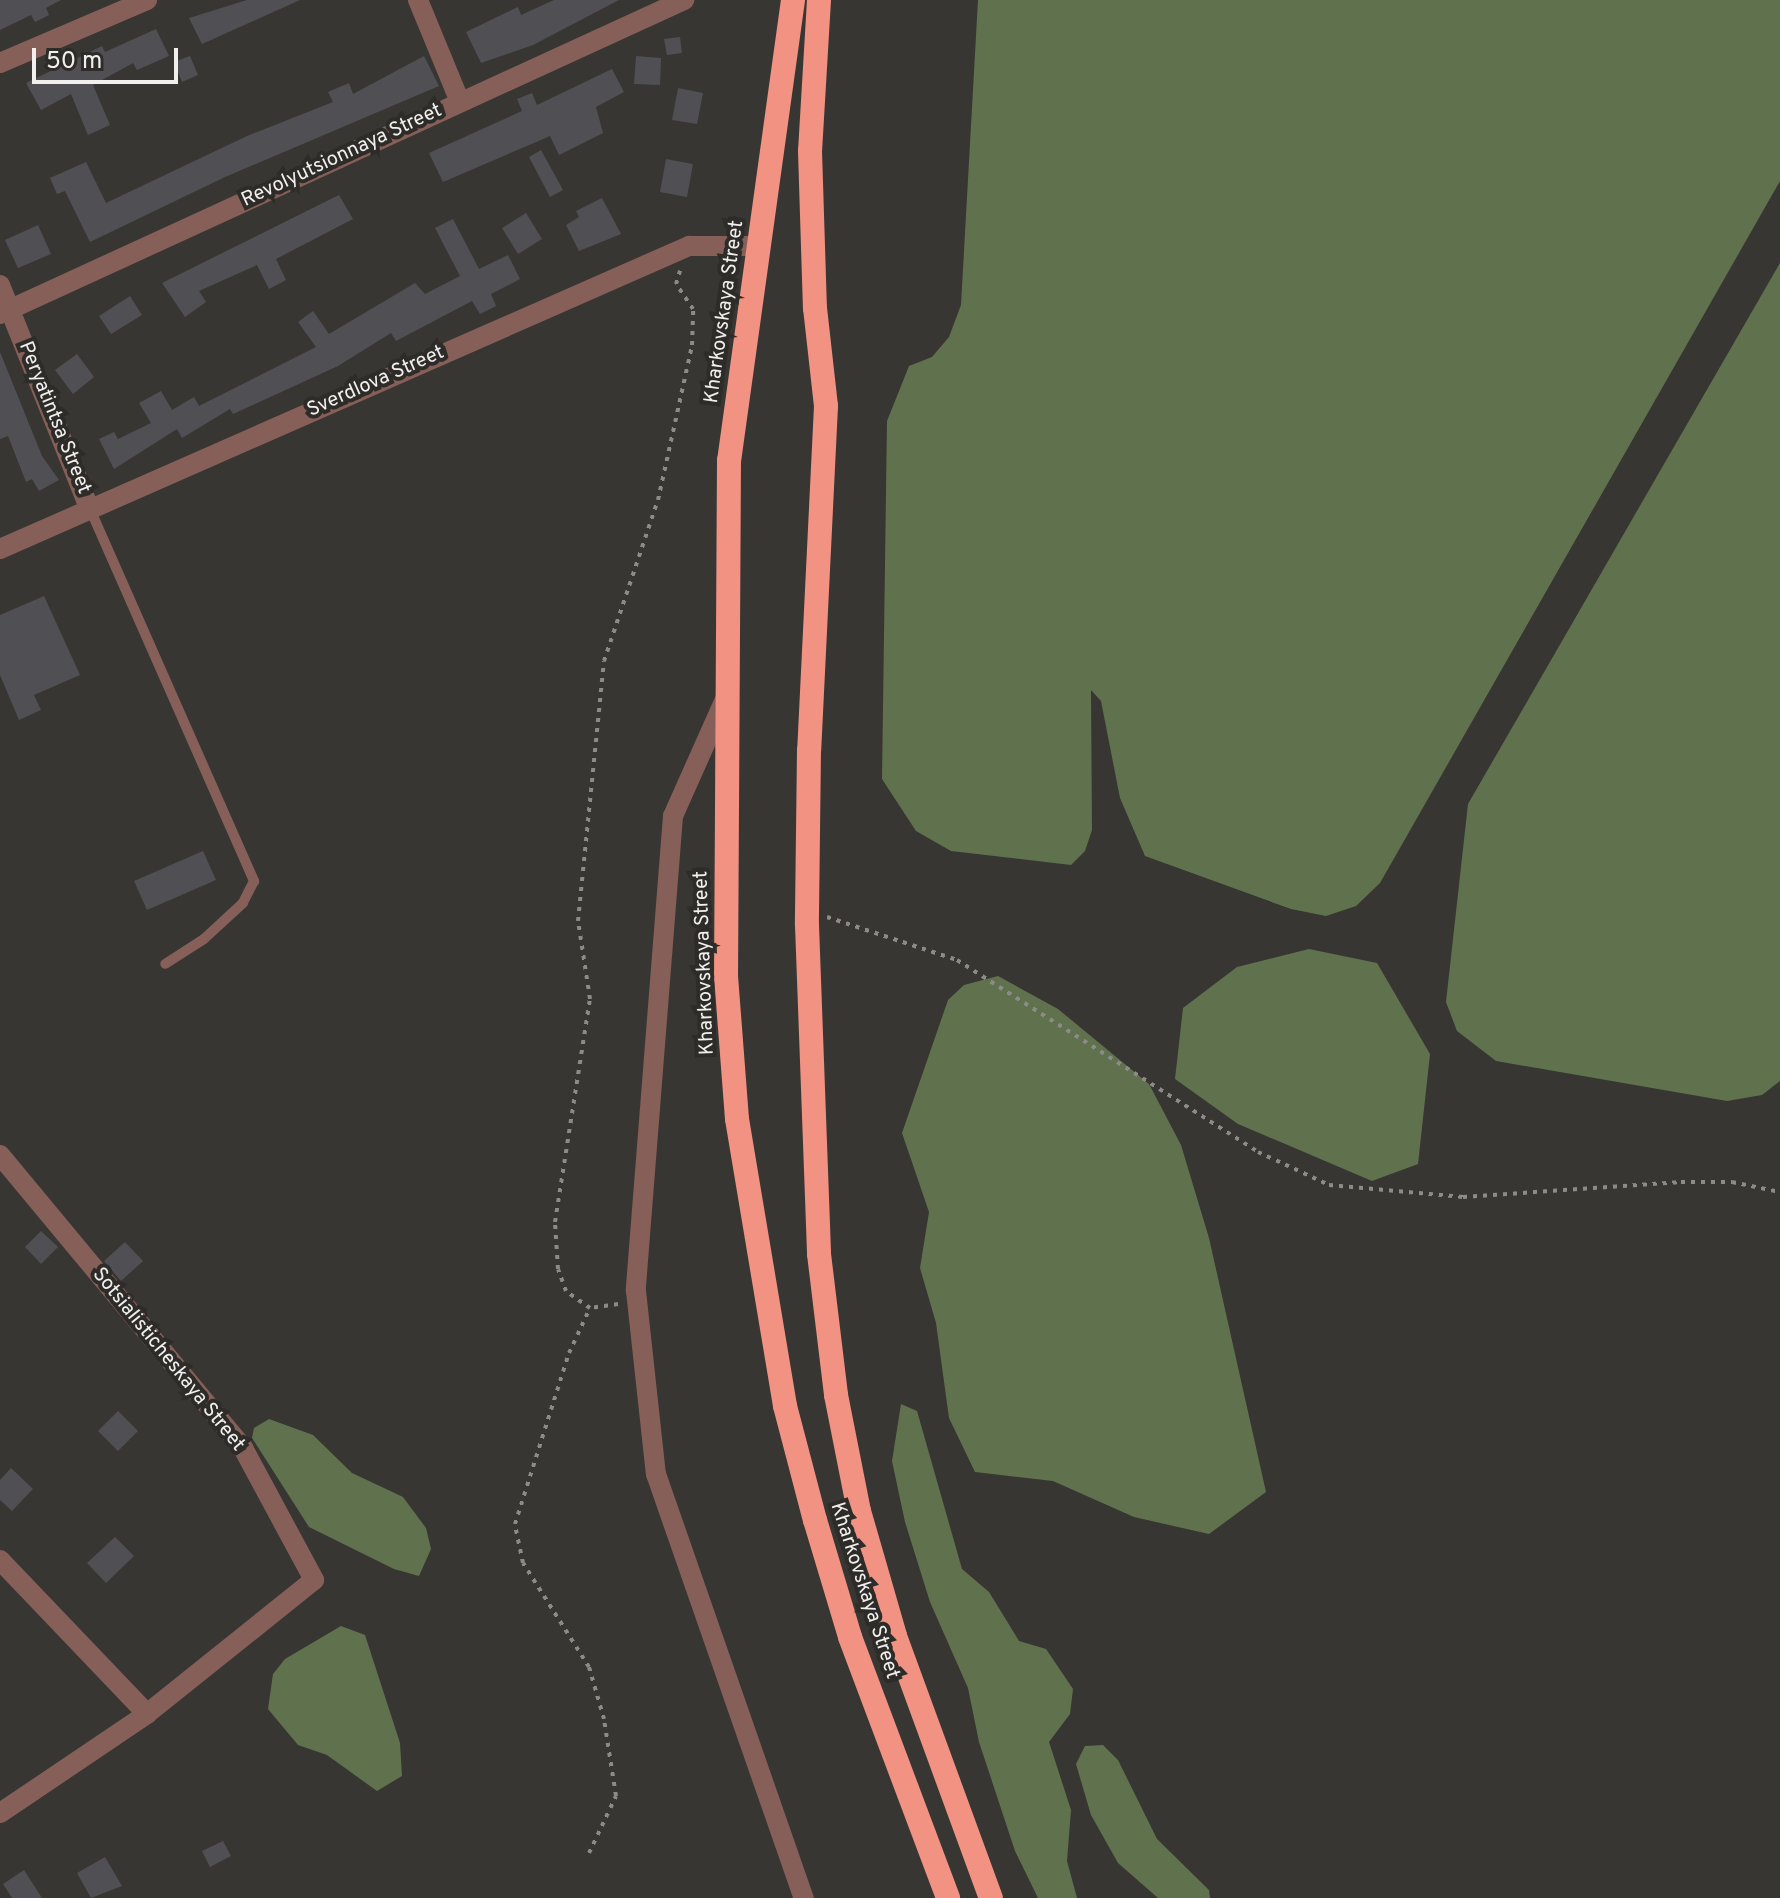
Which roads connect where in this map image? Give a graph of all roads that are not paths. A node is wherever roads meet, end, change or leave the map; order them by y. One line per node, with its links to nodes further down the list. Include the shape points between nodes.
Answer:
1 (147, 0): 6 (street)
2 (418, 0): 7 (street)
3 (684, 0): 7 (street, Revolyutsionnaya Street)
4 (793, 0): 8 (highway, Kharkovskaya Street)
5 (819, 0): 21 (highway, Kharkovskaya Street, via 810,151 815,308 826,406 808,911 819,1254 836,1395 859,1511 895,1636)
6 (0, 63)
7 (460, 102): 10 (street, Revolyutsionnaya Street)
8 (759, 246): 11 (street, Sverdlova Street, via 689,246); 13 (highway, Kharkovskaya Street, via 729,460)
9 (0, 285): 10 (street, Peryatintsa Street)
10 (5, 311): 11 (street, Peryatintsa Street)
11 (89, 507): 12 (street, Sverdlova Street); 14 (lane, via 254,881 243,903 204,939)
12 (0, 549)
13 (727, 696): 19 (street, via 673,816 646,1110 637,1301 656,1474); 20 (highway, Kharkovskaya Street, via 726,976 737,1119 761,1276 785,1406 845,1622)
14 (165, 964)
15 (0, 1155): 17 (street, Sotsialisticheskaya Street, via 243,1448 314,1580)
16 (0, 1560): 17 (street)
17 (147, 1714): 18 (street)
18 (0, 1813)
19 (804, 1898)
20 (948, 1898)
21 (991, 1898)

